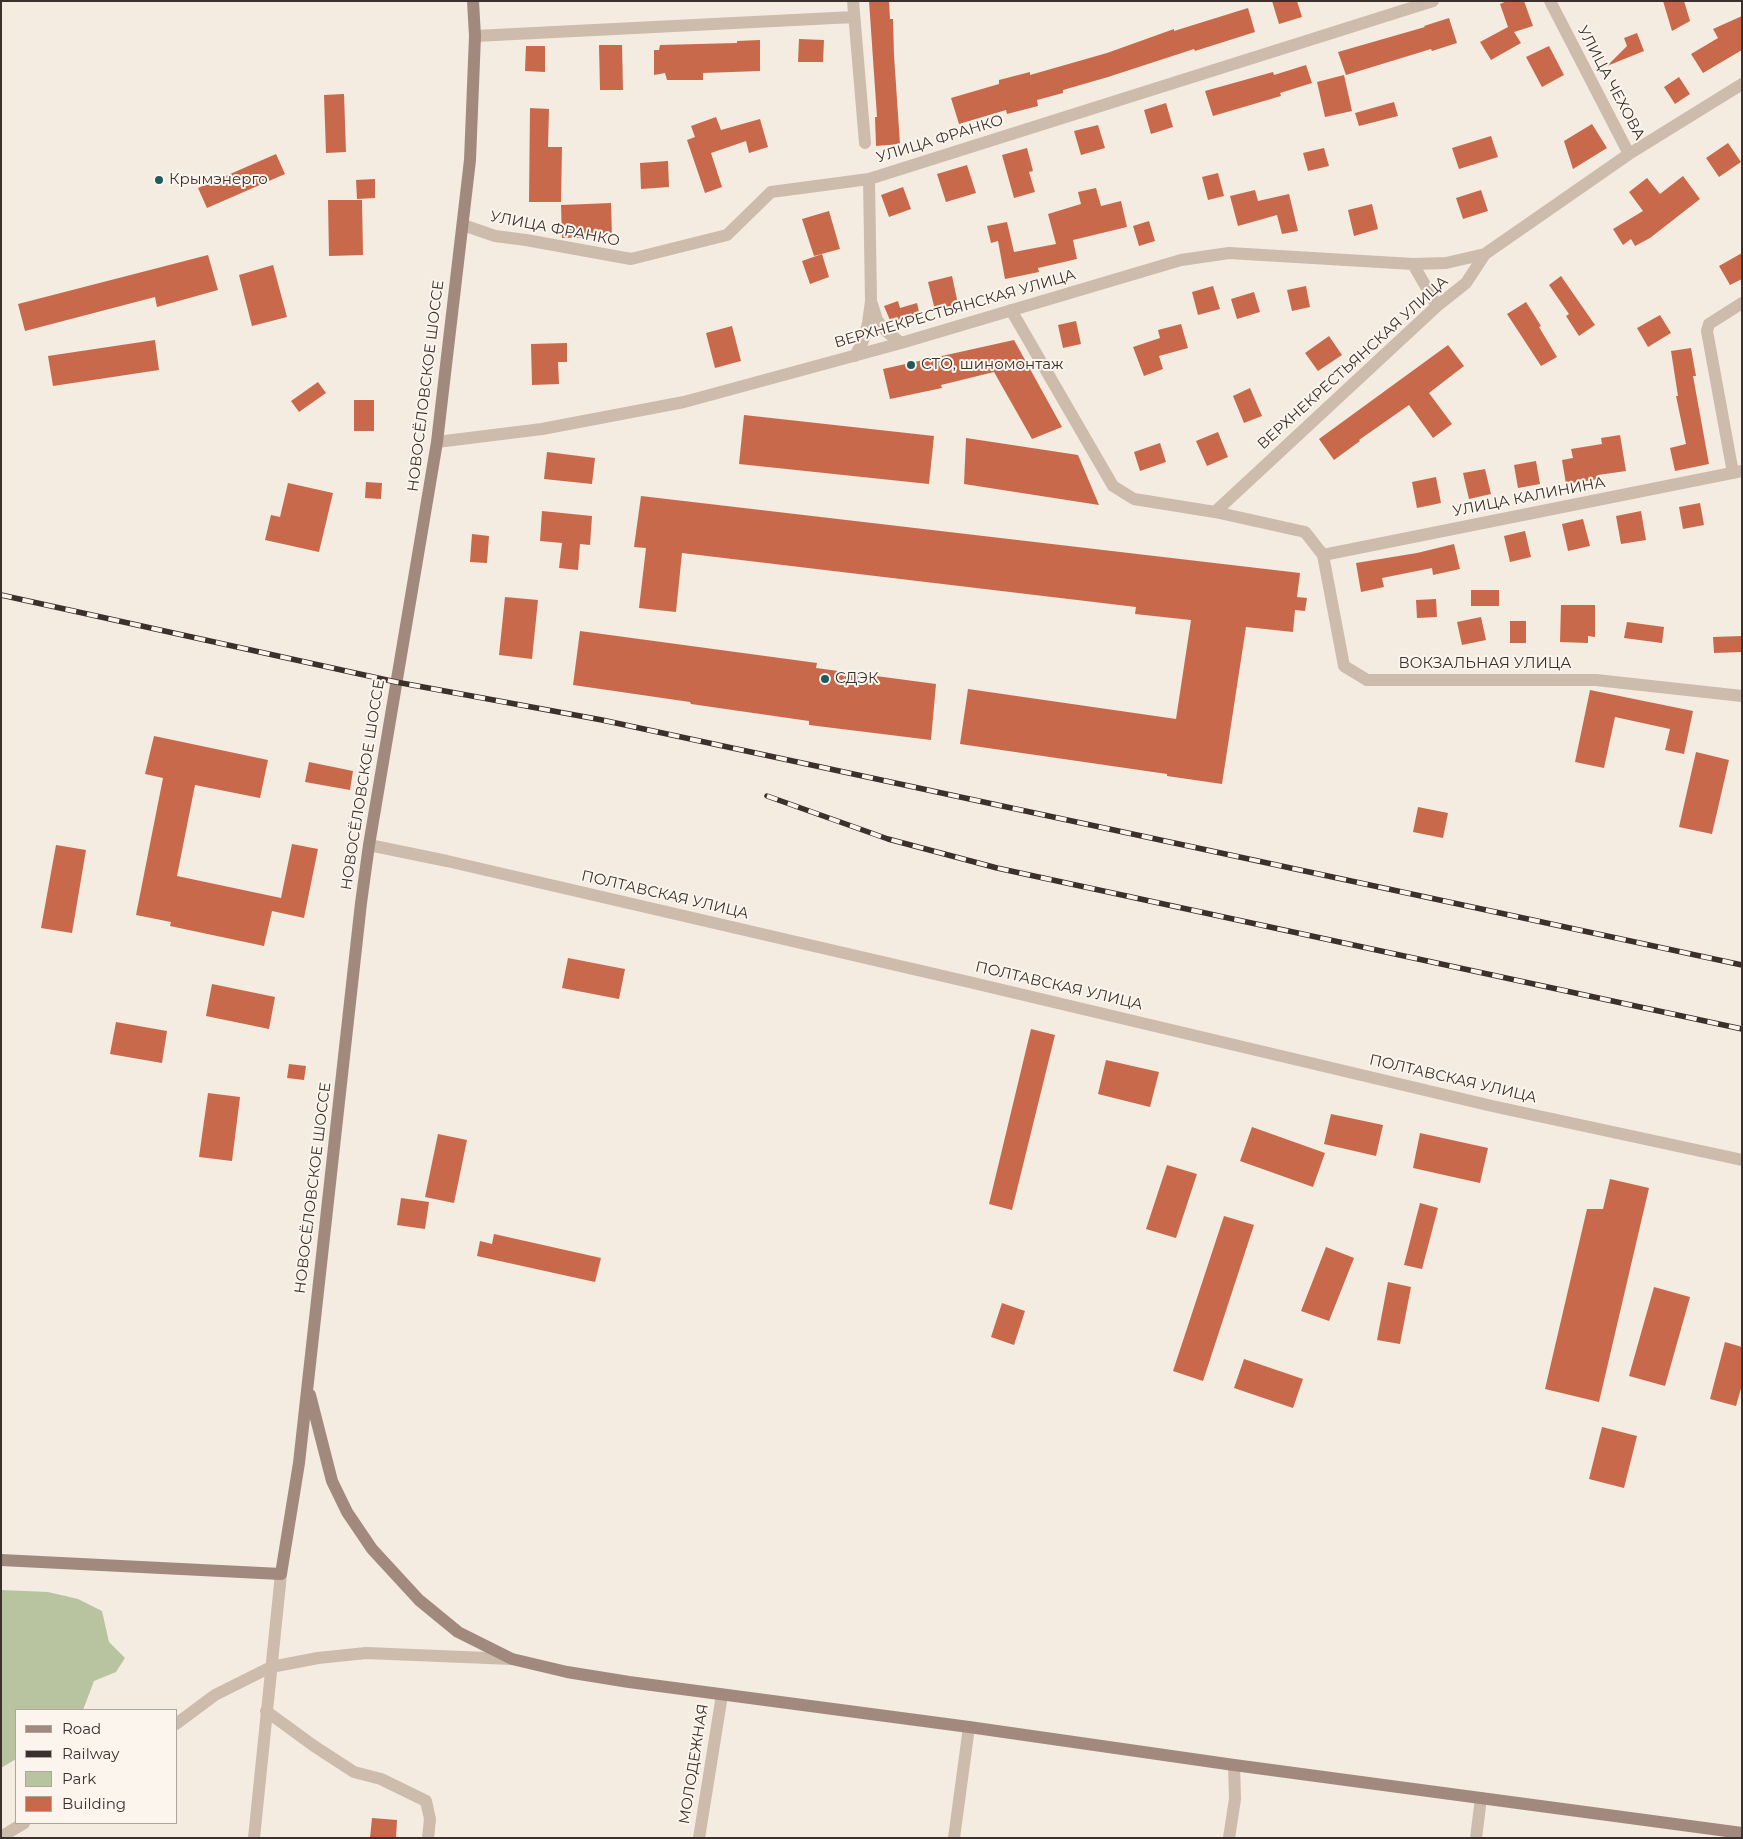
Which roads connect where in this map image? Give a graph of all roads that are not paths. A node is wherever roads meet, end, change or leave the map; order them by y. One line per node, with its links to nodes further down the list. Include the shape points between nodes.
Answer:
1 (473, 1): 6 (main road, НОВОСЁЛОВСКОЕ ШОССЕ)
2 (853, 1): 5 (street)
3 (1433, 1): 10 (street, УЛИЦА ФРАНКО)
4 (1550, 1): 9 (street, УЛИЦА ЧЕХОВА)
5 (854, 17): 6 (street); 8 (street)
6 (475, 36): 11 (main road, НОВОСЁЛОВСКОЕ ШОССЕ, via 470,160)
7 (1742, 84): 9 (street, ВЕРХНЕКРЕСТЬЯНСКАЯ УЛИЦА)
8 (865, 143)
9 (1629, 154): 12 (street, ВЕРХНЕКРЕСТЬЯНСКАЯ УЛИЦА)
10 (869, 179): 11 (street, УЛИЦА ФРАНКО, via 771,192 727,235 631,260 495,236); 14 (street)
11 (462, 225): 20 (main road, НОВОСЁЛОВСКОЕ ШОССЕ)
12 (1486, 254): 13 (street, ВЕРХНЕКРЕСТЬЯНСКАЯ УЛИЦА, via 1446,263); 16 (street, ВЕРХНЕКРЕСТЬЯНСКАЯ УЛИЦА, via 1466,283)
13 (1413, 264): 16 (street); 17 (street, ВЕРХНЕКРЕСТЬЯНСКАЯ УЛИЦА, via 1229,253 1181,260)
14 (871, 301): 18 (street, via 877,320); 19 (street, via 863,341)
15 (1742, 303): 21 (street, via 1709,324 1707,331)
16 (1436, 306): 22 (street, ВЕРХНЕКРЕСТЬЯНСКАЯ УЛИЦА)
17 (1011, 310): 18 (street, ВЕРХНЕКРЕСТЬЯНСКАЯ УЛИЦА); 22 (street, via 1113,486 1134,499)
18 (901, 343): 19 (street, ВЕРХНЕКРЕСТЬЯНСКАЯ УЛИЦА)
19 (855, 356): 20 (street, ВЕРХНЕКРЕСТЬЯНСКАЯ УЛИЦА, via 684,402 542,429)
20 (437, 442): 25 (main road, НОВОСЁЛОВСКОЕ ШОССЕ)
21 (1737, 472): 23 (street, УЛИЦА КАЛИНИНА)
22 (1215, 512): 23 (street, via 1305,532)
23 (1323, 555): 24 (street, ВОКЗАЛЬНАЯ УЛИЦА, via 1344,666 1367,680 1596,680)
24 (1742, 696)
25 (369, 844): 26 (street, ПОЛТАВСКАЯ УЛИЦА, via 1492,1106); 27 (main road, НОВОСЁЛОВСКОЕ ШОССЕ)
26 (1742, 1160)
27 (308, 1385): 29 (main road, НОВОСЁЛОВСКОЕ ШОССЕ); 30 (main road, via 332,1480 347,1512 372,1549 419,1600 458,1632)
28 (1, 1560): 29 (main road)
29 (281, 1574): 31 (street)
30 (512, 1659): 31 (street, via 366,1654 318,1658); 32 (main road, via 567,1672)
31 (271, 1667): 33 (street); 34 (street, via 215,1695)
32 (722, 1695): 35 (main road); 44 (street, МОЛОДЕЖНАЯ)
33 (266, 1711): 42 (street); 43 (street, via 354,1772 381,1779 426,1801 430,1819)
34 (178, 1723)
35 (969, 1726): 36 (main road); 45 (street)
36 (1234, 1765): 37 (main road); 46 (street, via 1235,1800)
37 (1481, 1798): 40 (main road); 47 (street)
38 (22, 1824): 41 (street)
39 (1742, 1833): 40 (main road)
40 (1726, 1834)
41 (1, 1837)
42 (254, 1838)
43 (428, 1838)
44 (699, 1838)
45 (954, 1838)
46 (1229, 1838)
47 (1476, 1838)

